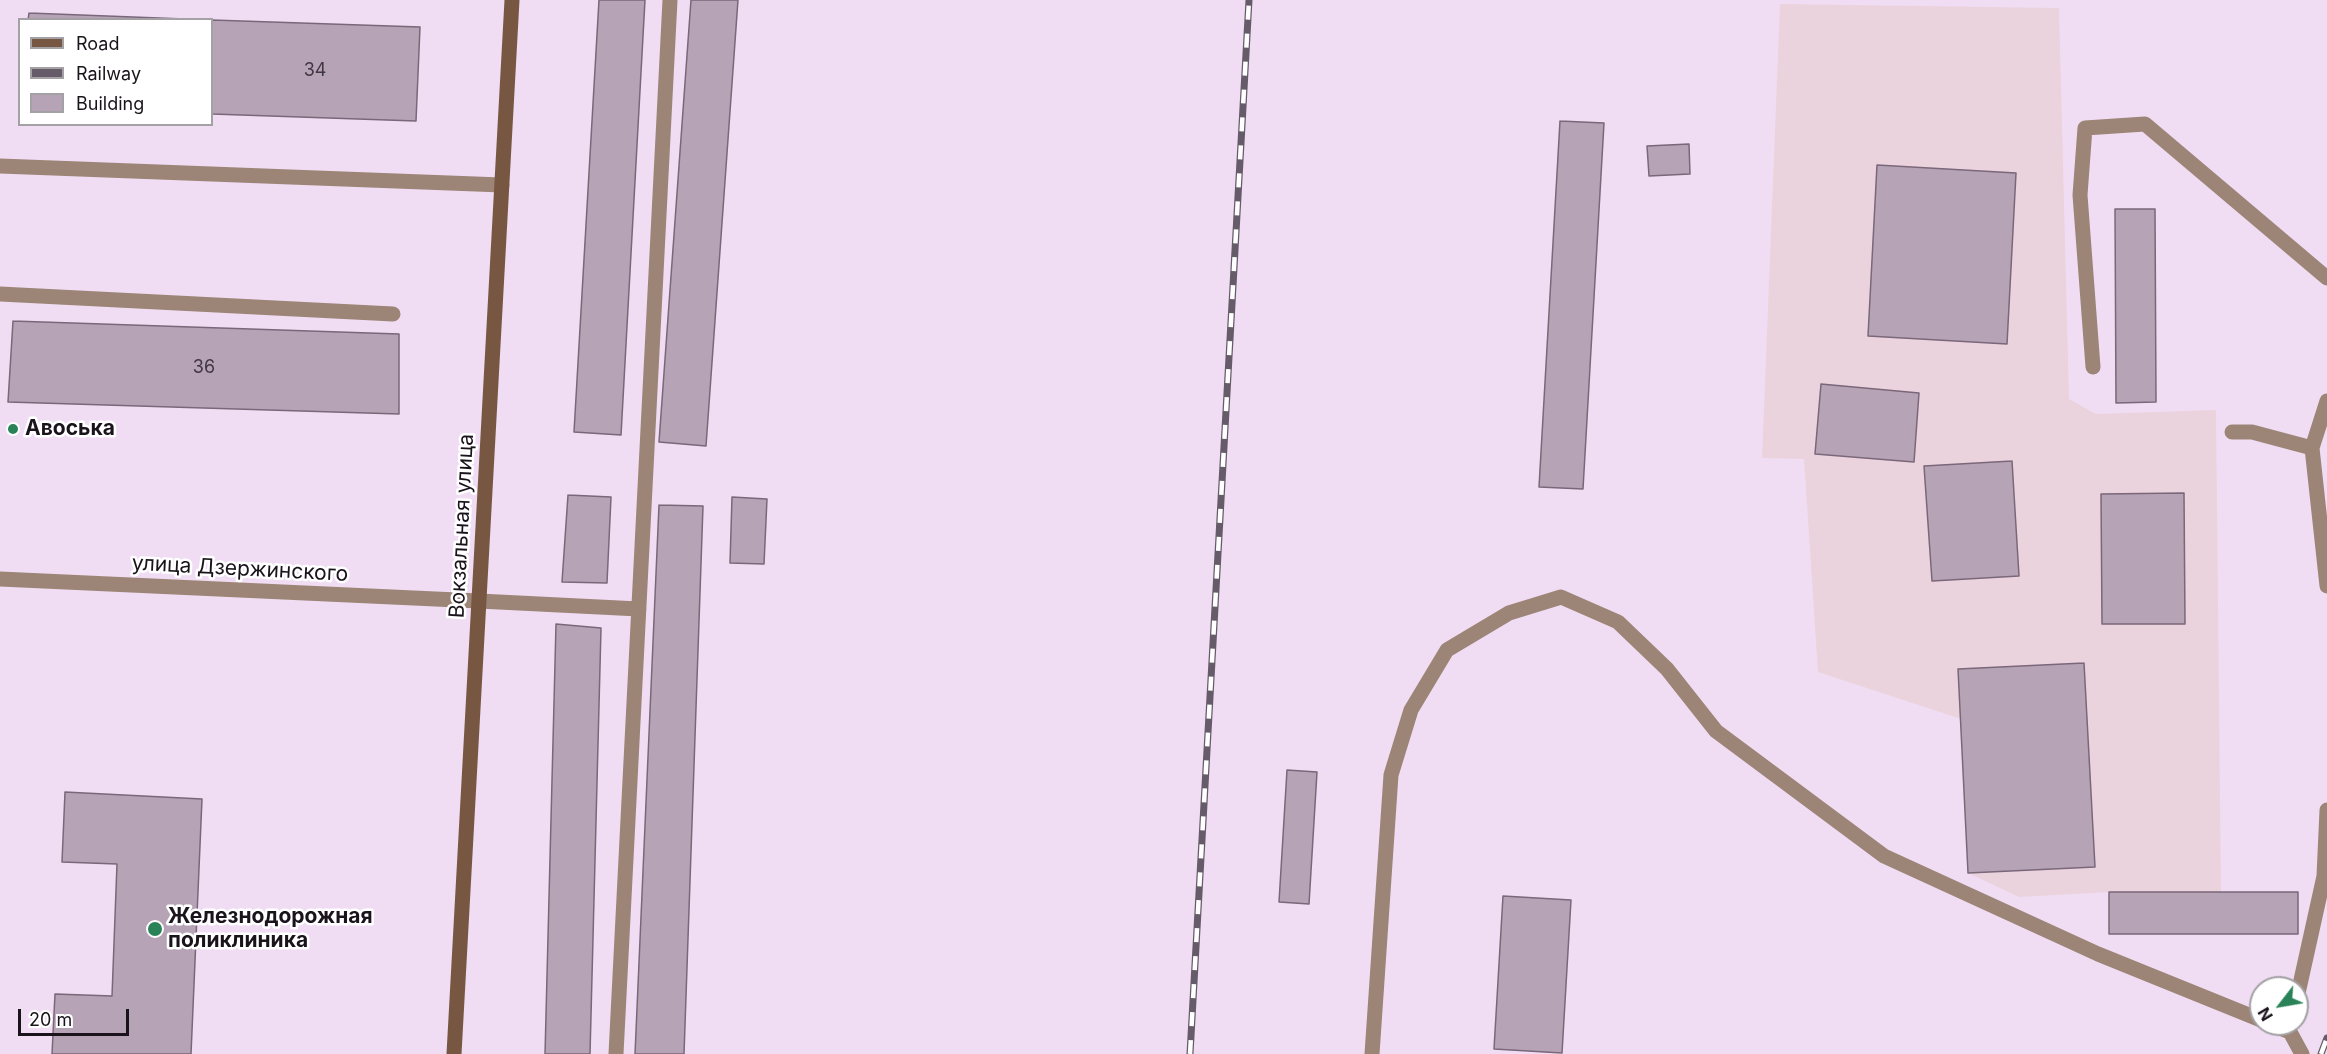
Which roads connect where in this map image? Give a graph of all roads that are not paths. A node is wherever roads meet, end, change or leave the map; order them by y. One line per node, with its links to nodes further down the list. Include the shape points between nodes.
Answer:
1 (512, 0): 4 (main road, Вокзальная улица)
2 (670, 0): 15 (street)
3 (0, 166): 4 (street)
4 (502, 185): 14 (main road, Вокзальная улица)
5 (2327, 278): 8 (street, via 2145,124 2085,128 2080,195)
6 (0, 294): 7 (street)
7 (393, 314)
8 (2093, 367)
9 (2327, 401): 11 (street)
10 (2232, 432): 11 (street, via 2252,432)
11 (2312, 448): 13 (street)
12 (0, 579): 14 (street, улица Дзержинского)
13 (2327, 586)
14 (479, 601): 15 (street, улица Дзержинского); 20 (main road, Вокзальная улица)
15 (639, 609): 21 (street)
16 (2327, 810): 17 (street, via 2324,876)
17 (2302, 976)
18 (2249, 1015): 22 (street, via 2098,954 1884,856 1716,731 1667,669 1617,622 1561,597 1509,613 1447,650 1411,710 1392,775)
19 (2294, 1036): 23 (street)
20 (454, 1054)
21 (616, 1054)
22 (1372, 1054)
23 (2302, 1054)

